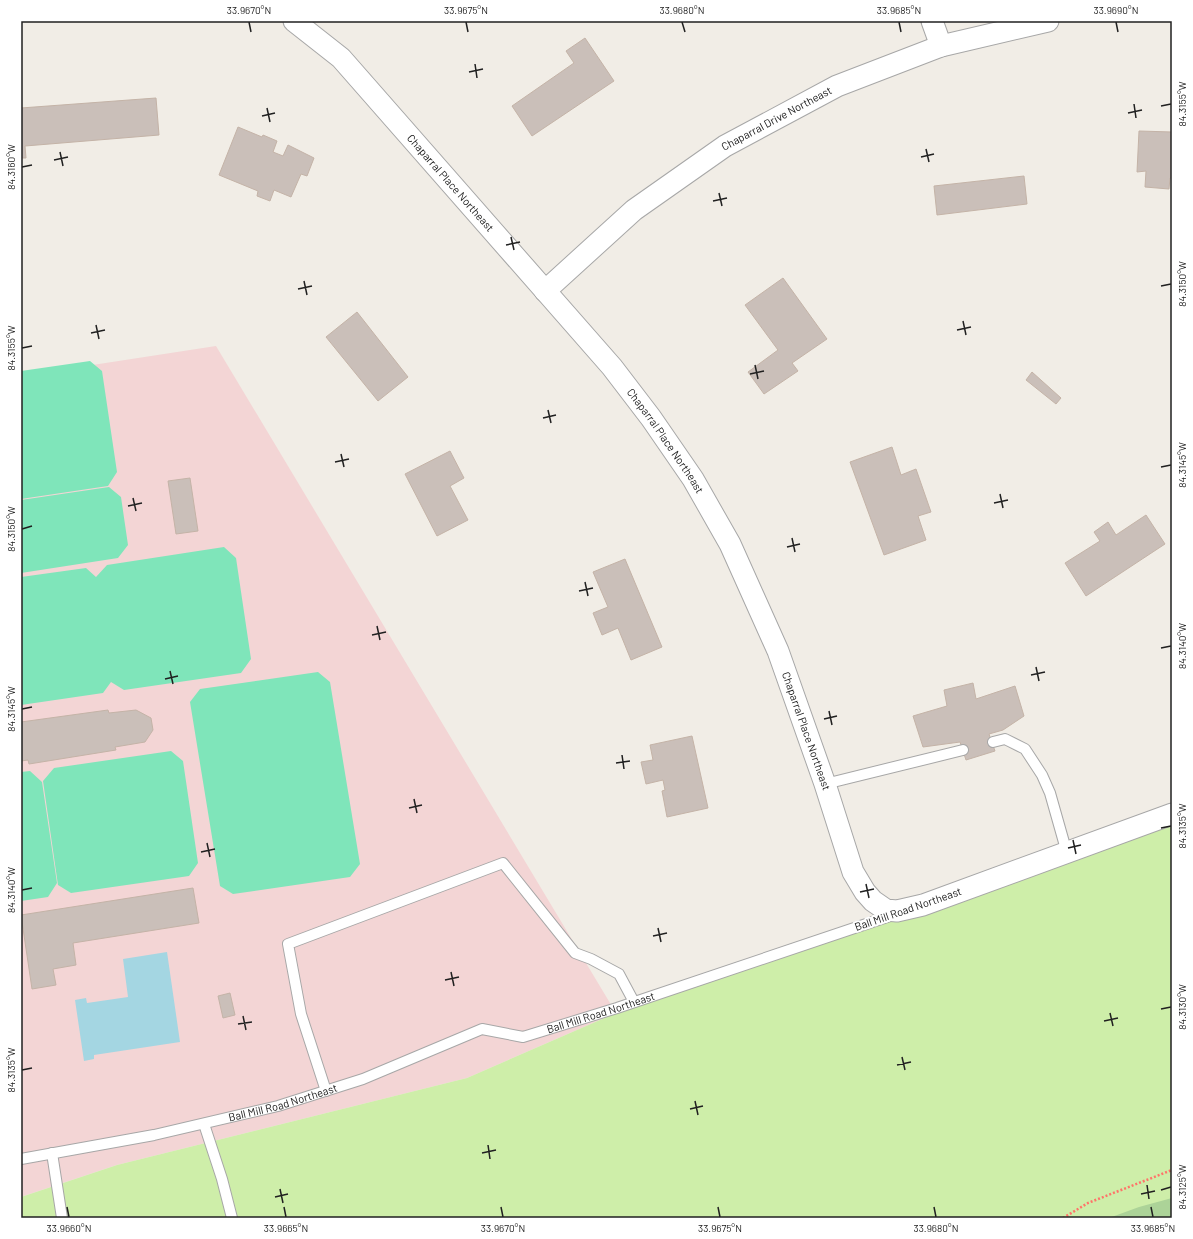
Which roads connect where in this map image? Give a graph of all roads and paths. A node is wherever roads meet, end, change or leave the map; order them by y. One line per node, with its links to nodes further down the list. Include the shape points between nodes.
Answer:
1 (294, 21): 5 (street, Chaparral Place Northeast, via 341,58)
2 (932, 21): 4 (street)
3 (1048, 21): 4 (street, Chaparral Drive Northeast)
4 (941, 46): 5 (street, Chaparral Drive Northeast, via 837,86 725,146 634,210)
5 (545, 291): 8 (street, Chaparral Place Northeast, via 612,367 651,418 693,480 730,544 778,651)
6 (993, 742): 10 (lane, via 1005,739 1025,749 1050,793)
7 (963, 750): 8 (lane)
8 (825, 784): 11 (street, Chaparral Place Northeast, via 854,872 873,902 886,910 897,911)
9 (1172, 814): 10 (street, Ball Mill Road Northeast)
10 (1067, 853): 11 (street, Ball Mill Road Northeast)
11 (923, 905): 12 (lane, Ball Mill Road Northeast)
12 (634, 1002): 13 (lane, Ball Mill Road Northeast, via 523,1036 482,1029); 13 (lane, via 619,974 575,953 503,863 288,944 301,1014)
13 (326, 1091): 14 (lane, Ball Mill Road Northeast)
14 (204, 1124): 15 (lane, Ball Mill Road Northeast, via 154,1136); 19 (lane)
15 (52, 1153): 16 (lane, Ball Mill Road Northeast); 18 (lane)
16 (21, 1159)
17 (1172, 1170): 20 (path, via 1088,1203)
18 (62, 1218)
19 (232, 1218)
20 (1063, 1218)

